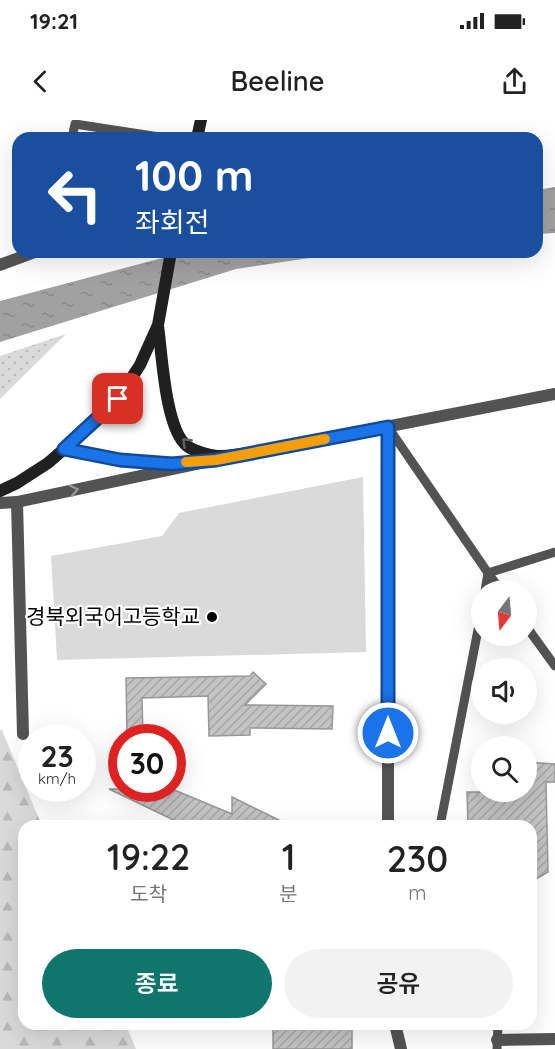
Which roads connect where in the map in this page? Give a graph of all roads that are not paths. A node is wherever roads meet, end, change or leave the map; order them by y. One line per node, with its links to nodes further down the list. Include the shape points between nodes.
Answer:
1 (73, 132): 2 (lane, via 75,124)
2 (127, 132)
3 (19, 258): 5 (street)
4 (170, 258): 6 (street)
5 (0, 265)
6 (158, 325): 9 (street, one-way to 6, via 218,456 187,446 171,415); 10 (street, via 140,365 118,399)
7 (555, 394): 8 (street)
8 (388, 427): 9 (street); 16 (lane); 23 (street)
9 (281, 447): 11 (street)
10 (64, 449): 11 (street, via 141,463); 12 (street, via 17,483)
11 (216, 460): 13 (street, one-way to 11)
12 (0, 490)
13 (16, 502): 14 (street); 22 (street)
14 (0, 503)
15 (555, 552): 16 (lane)
16 (488, 573): 17 (lane); 18 (lane)
17 (487, 580)
18 (493, 580)
19 (537, 641): 21 (lane)
20 (475, 646): 24 (lane)
21 (555, 666)
22 (23, 724)
23 (388, 820)
24 (441, 820)
25 (396, 1030): 29 (street)
26 (498, 1030): 28 (lane)
27 (555, 1039): 28 (street)
28 (497, 1045)
29 (401, 1049)

